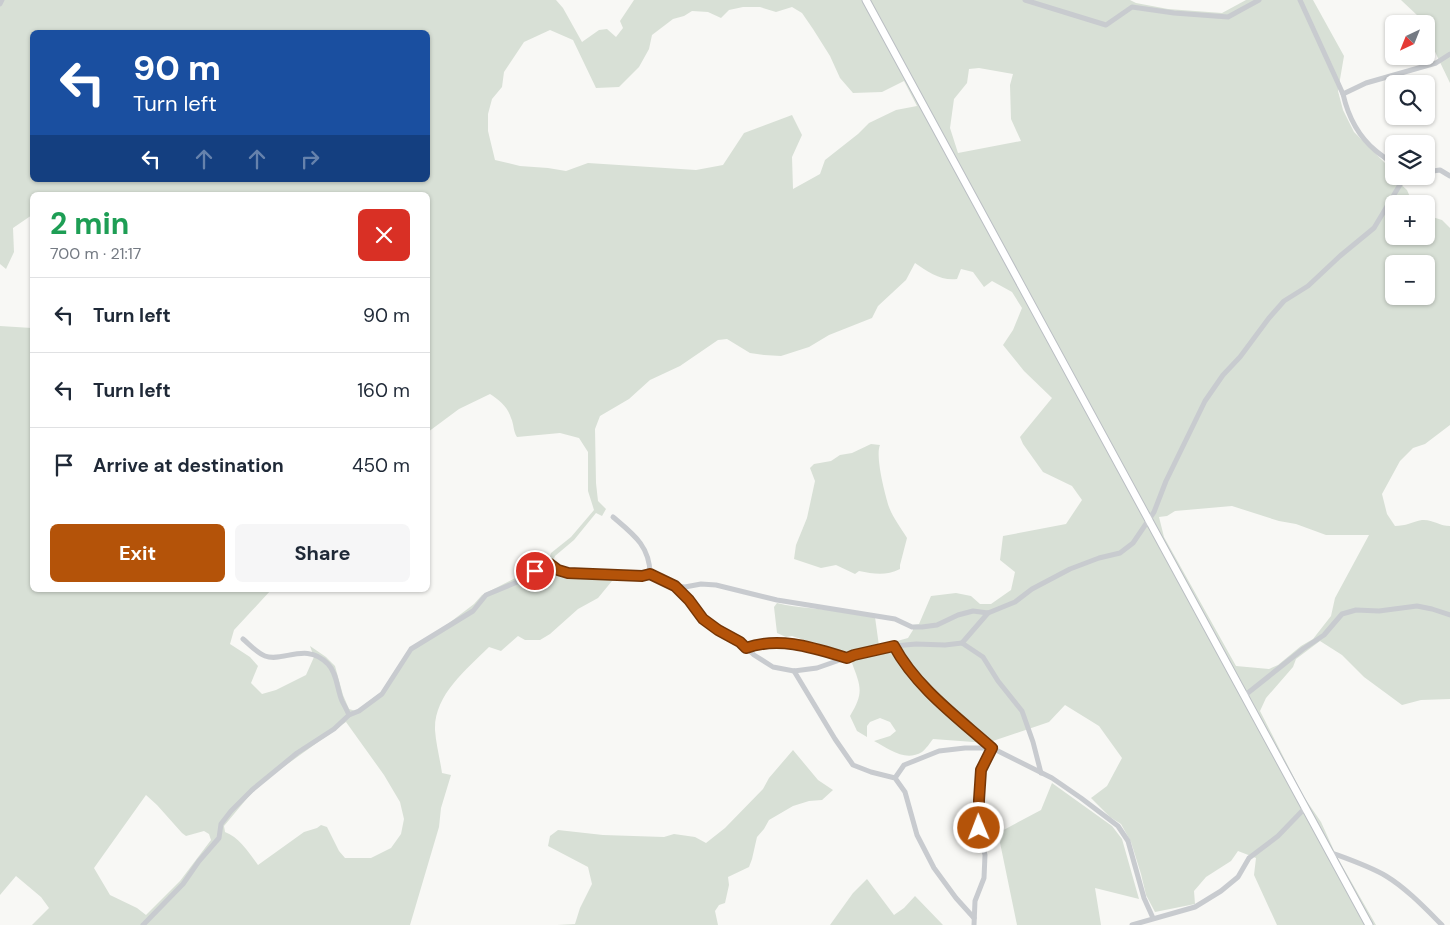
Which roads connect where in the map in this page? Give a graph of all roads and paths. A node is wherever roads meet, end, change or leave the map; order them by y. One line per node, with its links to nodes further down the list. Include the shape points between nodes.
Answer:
1 (2, 0): 6 (street)
2 (866, 0): 14 (street)
3 (1025, 0): 4 (street, via 1106,24 1132,7 1228,17)
4 (1259, 0)
5 (1300, 0): 8 (street)
6 (0, 4)
7 (1450, 54): 8 (street, via 1436,62 1366,83)
8 (1343, 94): 9 (street, via 1346,109 1360,134)
9 (1385, 158)
10 (1435, 171): 11 (street)
11 (1450, 176)
12 (1399, 185): 14 (street, via 1374,228 1308,286 1284,301 1223,374 1205,401)
13 (613, 517): 15 (street, via 637,537 648,559)
14 (1150, 520): 17 (street, via 1133,543 1120,553 1070,569 1015,602); 25 (street)
15 (650, 574): 16 (street); 26 (street, via 568,573 550,564 535,571 486,595 473,612 411,649 382,694)
16 (675, 586): 17 (street, via 716,585 776,600 894,619 912,627 937,625 973,611); 22 (street, via 703,619)
17 (988, 613): 20 (street)
18 (1450, 615): 25 (street, via 1417,606 1342,614 1324,635)
19 (242, 639): 26 (street, via 265,656 301,652 319,657 335,675)
20 (962, 643): 21 (street); 28 (street, via 983,657 1022,712 1034,742)
21 (894, 646): 23 (street); 27 (street, via 904,665)
22 (746, 648): 23 (street, via 757,644 786,643); 24 (street, via 773,667)
23 (847, 658): 24 (street, via 817,668)
24 (794, 671): 29 (street, via 853,765)
25 (1244, 696): 30 (street)
26 (349, 715): 34 (street, via 297,753 231,811 221,824 219,838)
27 (992, 748): 28 (street); 29 (street, via 938,751 904,765); 32 (street, via 981,770 979,828 985,856 984,878 975,901)
28 (1041, 773): 33 (street, via 1118,826 1128,842)
29 (895, 778): 32 (street, via 906,792 917,835 934,868)
30 (1305, 808): 31 (street); 33 (street, via 1278,836 1249,858 1238,876 1221,891 1195,907)
31 (1328, 852): 37 (street); 38 (street, via 1387,877)
32 (974, 918): 35 (street)
33 (1153, 918): 36 (street)
34 (143, 925)
35 (974, 925)
36 (1132, 925)
37 (1368, 925)
38 (1442, 925)

